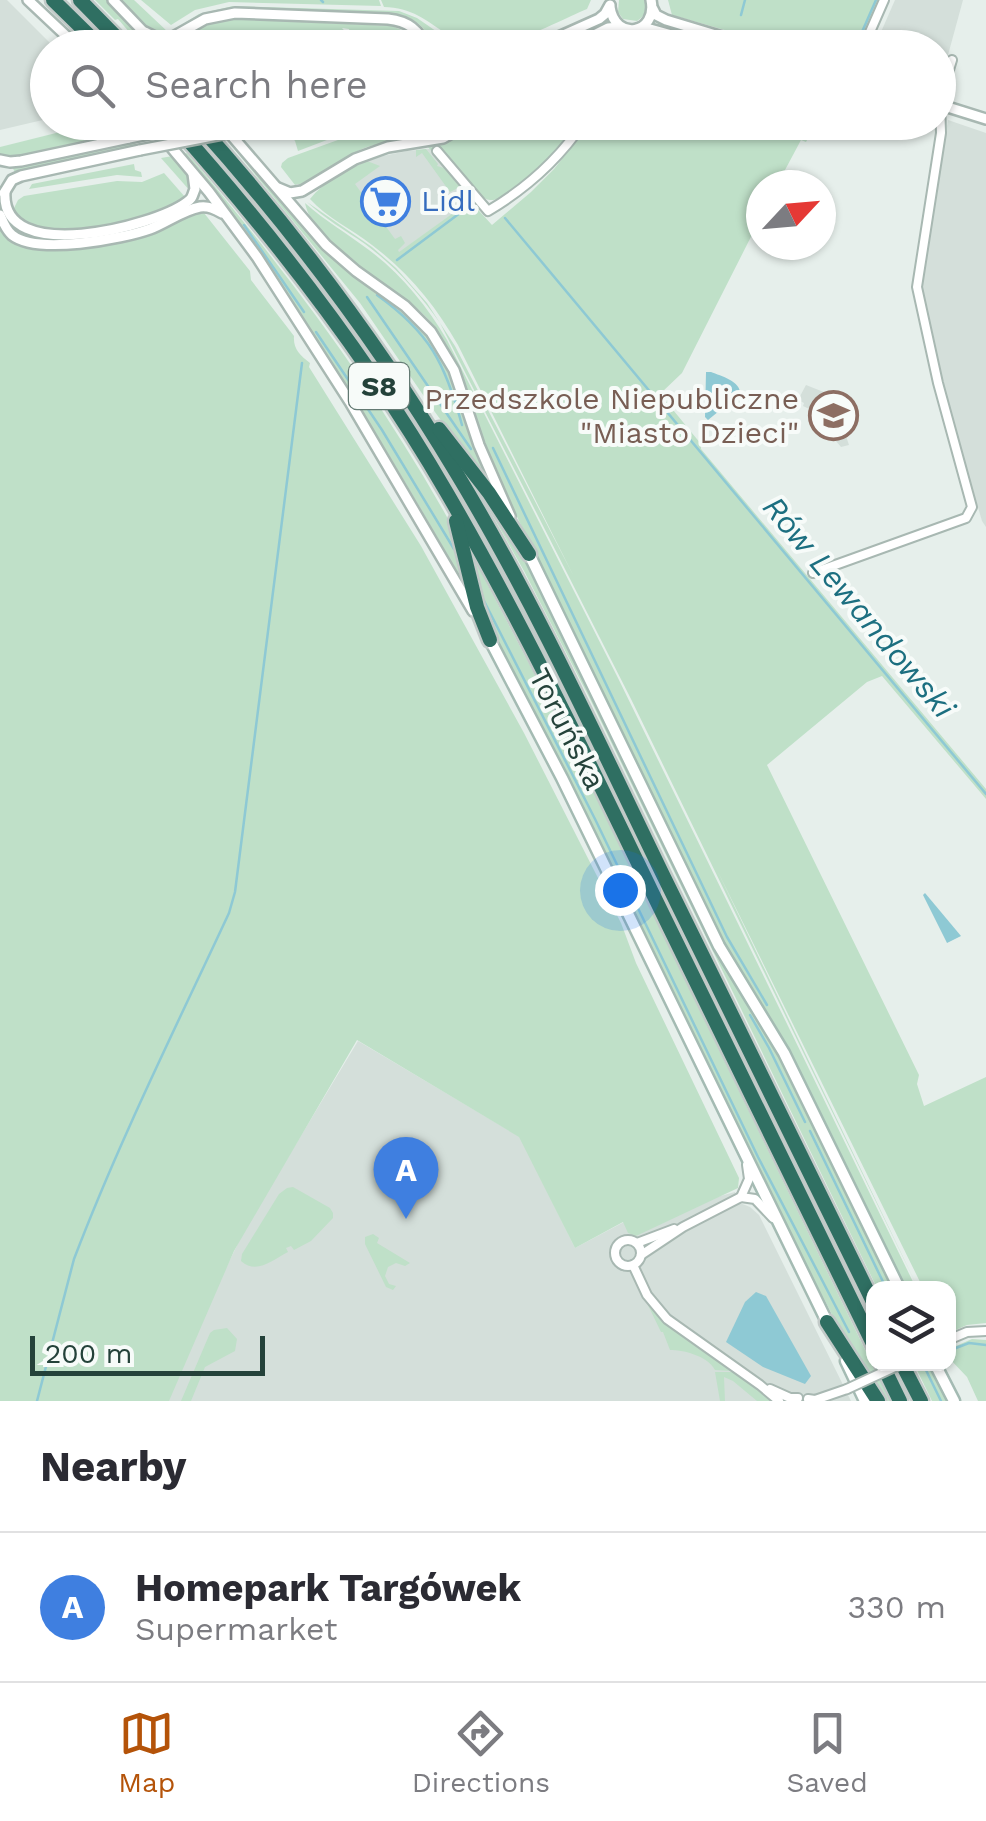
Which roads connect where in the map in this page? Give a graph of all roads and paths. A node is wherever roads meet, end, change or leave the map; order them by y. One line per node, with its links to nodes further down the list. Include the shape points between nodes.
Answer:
1 (28, 0): 10 (street)
2 (54, 0): 11 (highway)
3 (80, 0): 12 (highway)
4 (114, 0): 13 (street)
5 (884, 0): 20 (street)
6 (611, 2): 8 (street); 16 (street, via 599,19)
7 (652, 5): 9 (street, via 650,19); 19 (street, via 656,16)
8 (620, 27): 9 (street); 17 (street)
9 (638, 28): 18 (street)
10 (60, 30)
11 (84, 30)
12 (109, 30)
13 (143, 30)
14 (188, 30): 15 (street, via 229,14 388,19)
15 (415, 30)
16 (574, 30)
17 (604, 30)
18 (660, 30)
19 (699, 30)
20 (871, 30)
21 (956, 110): 22 (street)
22 (986, 120)
23 (120, 140): 33 (street, bridge, via 16,162)
24 (165, 140): 34 (street, Toruńska)
25 (188, 140): 42 (highway, Toruńska / S8, via 300,275)
26 (192, 140): 37 (street, bridge, via 21,176)
27 (212, 140): 41 (highway, Toruńska / S8, via 301,247)
28 (235, 140): 35 (street, Toruńska)
29 (433, 140): 36 (street, via 388,146)
30 (570, 140): 32 (street, via 530,182 488,211)
31 (940, 140): 44 (street, via 917,287 972,508 966,518)
32 (437, 152)
33 (0, 159): 37 (street, via 9,171)
34 (192, 171): 37 (street, via 196,184 186,203 134,225 92,233 23,228 10,214); 39 (street, Toruńska)
35 (272, 184): 36 (street, via 290,192); 40 (street, Toruńska)
36 (309, 188): 40 (street, via 301,206)
37 (5, 191)
38 (0, 215): 39 (street, via 19,239 70,244 142,232 198,208)
39 (228, 216): 45 (street, Toruńska, via 350,402)
40 (310, 227): 43 (street, Toruńska, via 346,264 413,312 438,342)
41 (410, 399): 43 (highway, via 489,493); 54 (highway, Toruńska / S8, via 562,666)
42 (445, 490): 45 (highway); 56 (highway, Toruńska / S8, via 537,655)
43 (529, 554): 53 (main road, Toruńska, via 719,946 784,1053)
44 (813, 573)
45 (490, 640): 46 (main road, Toruńska)
46 (743, 1151): 47 (street, via 749,1179); 49 (main road, Toruńska)
47 (742, 1197): 48 (street); 49 (street, via 755,1199)
48 (683, 1227): 50 (street); 51 (street)
49 (780, 1227): 55 (main road, Toruńska)
50 (637, 1243): 51 (street); 52 (street, via 624,1240 615,1251 620,1263)
51 (641, 1255): 52 (street)
52 (633, 1265): 63 (street, via 656,1308)
53 (896, 1281)
54 (866, 1288)
55 (826, 1322): 68 (main road, Toruńska); 69 (highway)
56 (866, 1330)
57 (986, 1331): 58 (street)
58 (956, 1337)
59 (885, 1371): 70 (highway)
60 (887, 1371): 64 (street, bridge)
61 (906, 1371): 71 (highway)
62 (939, 1371): 72 (main road)
63 (760, 1384): 65 (street); 66 (street)
64 (847, 1390): 65 (street); 67 (street)
65 (802, 1400)
66 (779, 1401)
67 (830, 1401)
68 (865, 1401)
69 (878, 1401)
70 (900, 1401)
71 (921, 1401)
72 (954, 1401)

